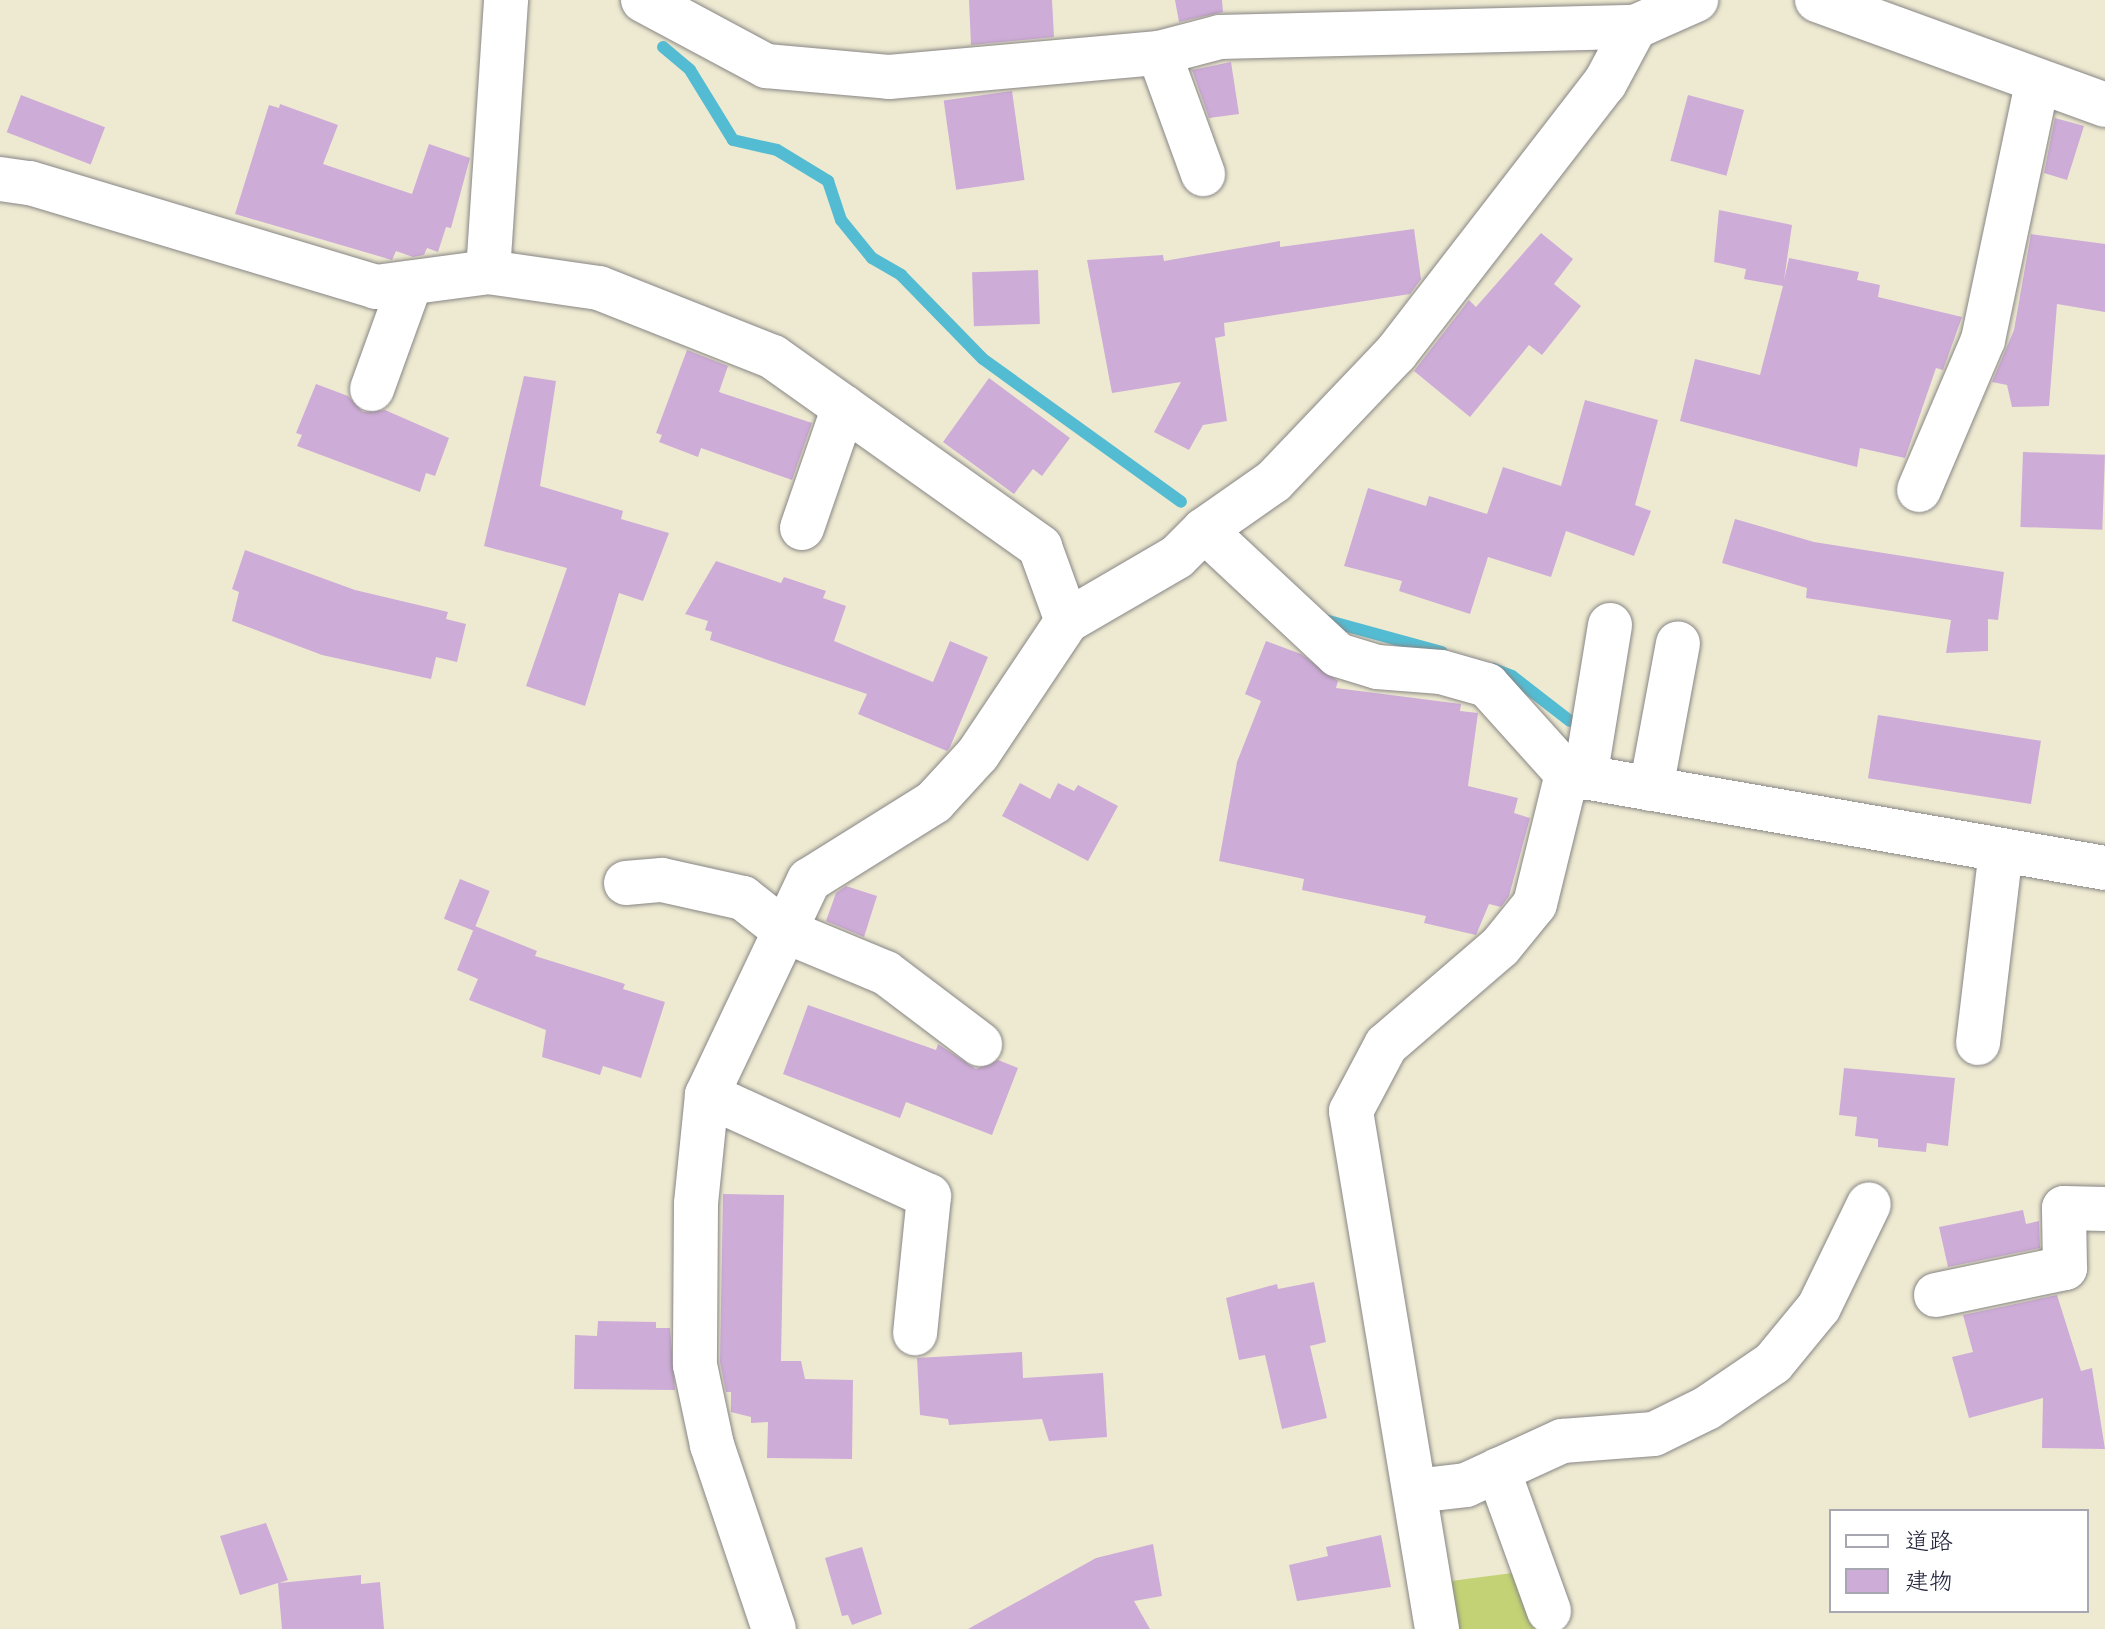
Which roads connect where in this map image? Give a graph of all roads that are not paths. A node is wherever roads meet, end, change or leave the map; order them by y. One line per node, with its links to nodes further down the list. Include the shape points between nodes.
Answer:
1 (506, 0): 12 (street)
2 (1696, 0): 6 (street)
3 (1817, 0): 8 (street)
4 (645, 1): 7 (street, via 766,66 889,77)
5 (1219, 19): 6 (street); 7 (street)
6 (1635, 27): 18 (street, via 1605,83 1396,353 1274,481)
7 (1159, 53): 10 (street)
8 (2037, 84): 9 (street); 16 (street, via 1983,340)
9 (2105, 105)
10 (1203, 174)
11 (0, 179): 13 (street, via 30,183 376,287)
12 (488, 272): 13 (street); 15 (street, via 599,288 773,357)
13 (410, 284): 14 (street)
14 (372, 389)
15 (844, 407): 17 (street); 19 (street, via 1040,547)
16 (1919, 490)
17 (802, 528)
18 (1204, 530): 19 (street, via 1177,557); 22 (street, via 1338,655 1377,667 1441,672 1487,685)
19 (1067, 621): 27 (street, via 978,754 934,802 809,880)
20 (1610, 625): 22 (street)
21 (1678, 643): 23 (street)
22 (1576, 776): 23 (street); 36 (street, via 1535,904 1500,947 1386,1045 1351,1111)
23 (1651, 789): 24 (street)
24 (2001, 850): 25 (street); 28 (street)
25 (2105, 868)
26 (626, 883): 27 (street, via 662,880 743,898)
27 (785, 931): 29 (street, via 886,973); 30 (street)
28 (1978, 1043)
29 (980, 1044)
30 (707, 1095): 34 (street, via 929,1196); 38 (street, via 696,1204 695,1365 712,1445)
31 (1869, 1204): 35 (street, via 1819,1307 1773,1363 1707,1408 1654,1434 1562,1441)
32 (2105, 1209): 33 (street, via 2064,1208 2065,1268)
33 (1936, 1295)
34 (915, 1333)
35 (1498, 1470): 36 (street, via 1466,1485); 37 (street)
36 (1415, 1491): 39 (street)
37 (1549, 1611)
38 (774, 1629)
39 (1437, 1629)

